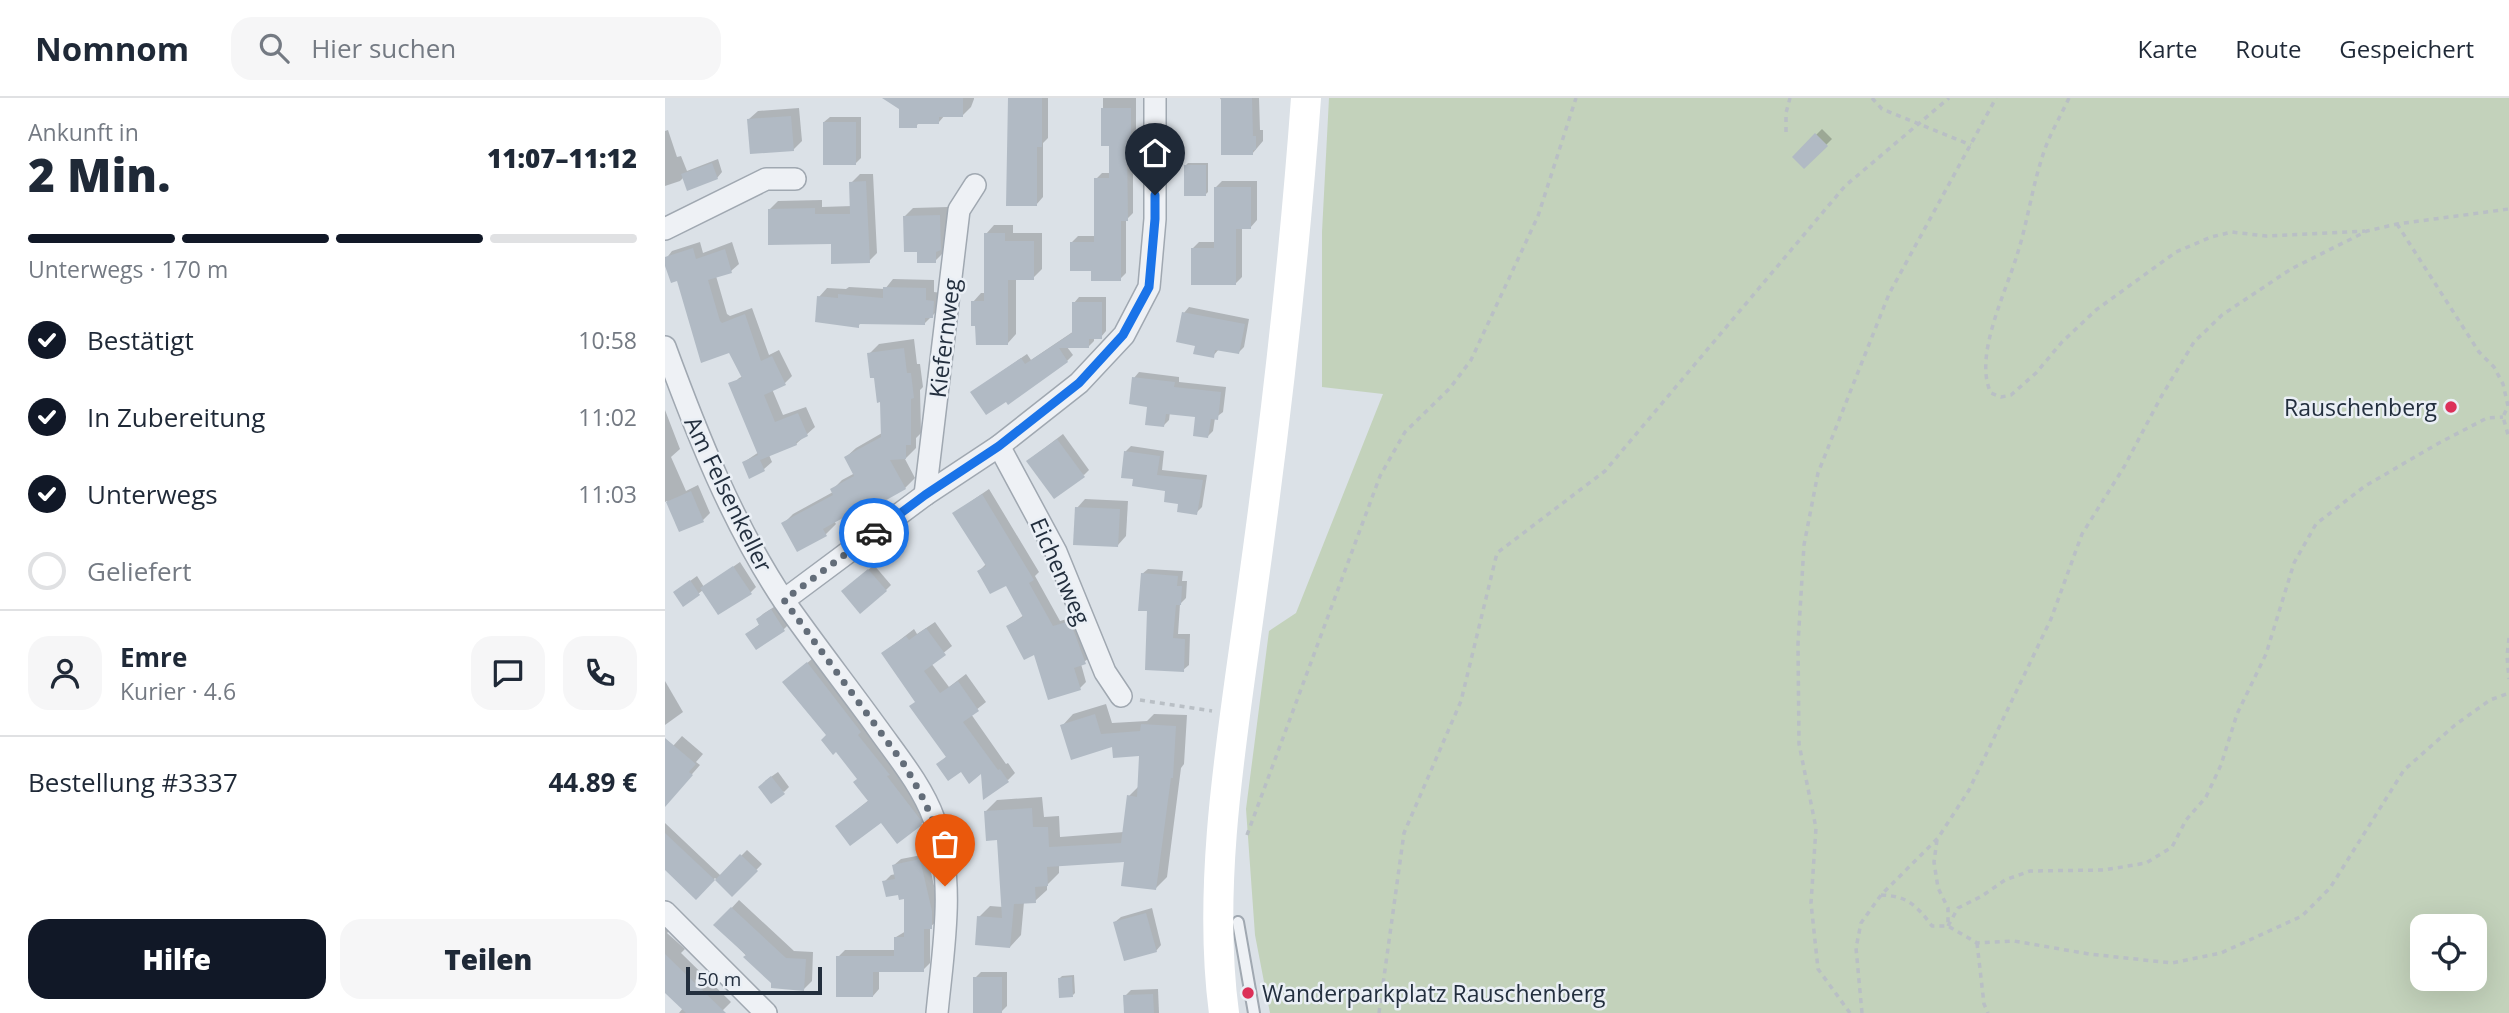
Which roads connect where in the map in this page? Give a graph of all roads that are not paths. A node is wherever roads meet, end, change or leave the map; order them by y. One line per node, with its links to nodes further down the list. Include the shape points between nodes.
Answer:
1 (1155, 98): 7 (street, via 1155,219 1149,287 1123,335 1088,374)
2 (1306, 98): 15 (main road, via 1288,318 1224,822 1218,917)
3 (795, 179): 5 (street, via 766,179)
4 (975, 186): 8 (street, Kiefernweg, via 959,210)
5 (665, 229)
6 (665, 347): 9 (street, Am Felsenkeller, via 746,538)
7 (999, 446): 8 (street); 10 (street, Eichenweg, via 1056,552 1105,672)
8 (925, 495): 9 (street)
9 (784, 600): 14 (street, Am Felsenkeller, via 903,763 934,819 944,864 946,908)
10 (1121, 696)
11 (665, 912): 13 (street)
12 (1238, 922): 16 (lane)
13 (766, 1013)
14 (937, 1013)
15 (1224, 1013)
16 (1254, 1013)

